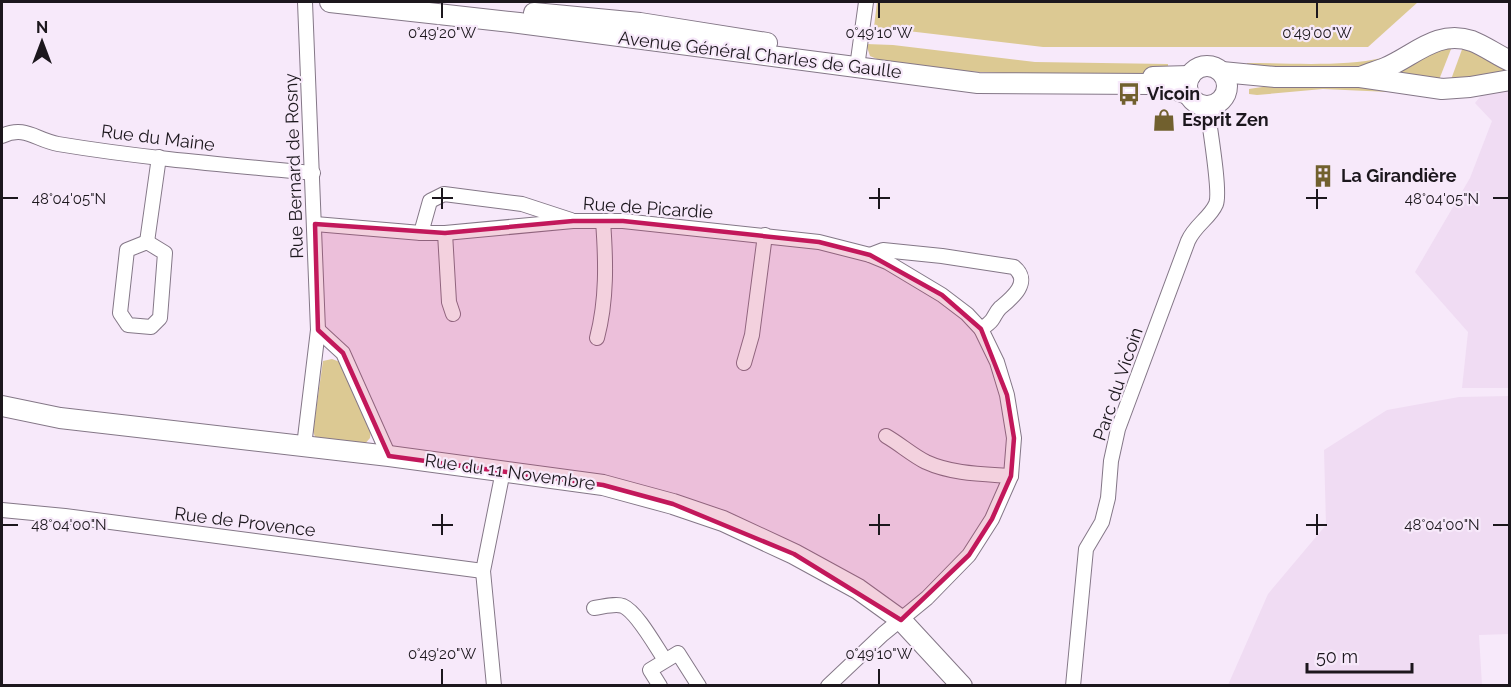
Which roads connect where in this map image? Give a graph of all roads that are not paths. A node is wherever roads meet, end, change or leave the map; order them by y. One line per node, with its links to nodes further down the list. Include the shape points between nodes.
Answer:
1 (305, 2): 16 (street, Rue Bernard de Rosny)
2 (330, 2): 6 (main road, Avenue Général Charles de Gaulle)
3 (439, 2): 6 (main road, Avenue Général Charles de Gaulle, via 640,23)
4 (866, 2): 6 (street)
5 (1509, 61): 8 (main road, via 1472,41 1449,38 1430,42 1386,68)
6 (858, 62): 11 (main road, Avenue Général Charles de Gaulle, via 978,83)
7 (1222, 72): 9 (main road); 11 (main road, via 1205,66 1193,71); 12 (main road, via 1227,82)
8 (1360, 76): 9 (main road); 10 (main road, via 1442,88)
9 (1275, 77): 12 (main road)
10 (1509, 80)
11 (1190, 86): 13 (main road, Avenue Général Charles de Gaulle, via 1194,101)
12 (1226, 94): 13 (main road, via 1218,103)
13 (1207, 106): 46 (street, Parc du Vicoin, via 1219,197 1188,241 1118,429 1102,522 1086,549)
14 (2, 136): 15 (street, Rue du Maine, via 16,131 54,143)
15 (159, 157): 16 (street, Rue du Maine); 23 (street)
16 (313, 173): 19 (street, Rue Bernard de Rosny)
17 (573, 220): 18 (street, Rue de Picardie); 20 (street, via 522,204 444,194 430,201); 21 (street, Rue de Picardie)
18 (603, 221): 22 (street, Rue de Picardie); 28 (street, via 605,283)
19 (315, 224): 20 (street, Rue de Picardie); 27 (street, Rue Bernard de Rosny)
20 (421, 233): 21 (street, Rue de Picardie)
21 (445, 233): 25 (street)
22 (765, 235): 24 (street, Rue de Picardie, via 819,242); 29 (street, via 752,335)
23 (147, 242): 23 (street, via 127,250 120,313 128,325 151,327 160,318 165,253)
24 (870, 255): 26 (street, Rue de Picardie, via 942,294); 26 (street, Rue de Picardie, via 883,250 1014,267 1022,278 1020,288)
25 (453, 314)
26 (981, 329): 35 (street, Rue de Picardie, via 1007,395 1014,438)
27 (318, 330): 32 (street, Rue Bernard de Rosny); 33 (street, via 343,353)
28 (597, 338)
29 (744, 363)
30 (2, 406): 32 (main road, Rue du 11 Novembre, via 60,418)
31 (886, 436): 35 (street, via 941,468)
32 (304, 446): 33 (main road, Rue du 11 Novembre)
33 (389, 456): 34 (main road, Rue du 11 Novembre)
34 (503, 471): 37 (street); 39 (main road, Rue du 11 Novembre, via 603,485 723,521 849,584)
35 (1011, 476): 39 (street, Rue de Picardie, via 992,519 969,555)
36 (2, 510): 37 (street, Rue de Provence)
37 (483, 571): 41 (street)
38 (594, 608): 40 (street, via 623,606)
39 (901, 620): 44 (street, Rue de Picardie); 45 (main road, Rue du 11 Novembre)
40 (664, 660): 42 (street, via 650,670); 43 (street, via 678,653)
41 (494, 686)
42 (660, 686)
43 (699, 686)
44 (828, 686)
45 (962, 686)
46 (1073, 686)

